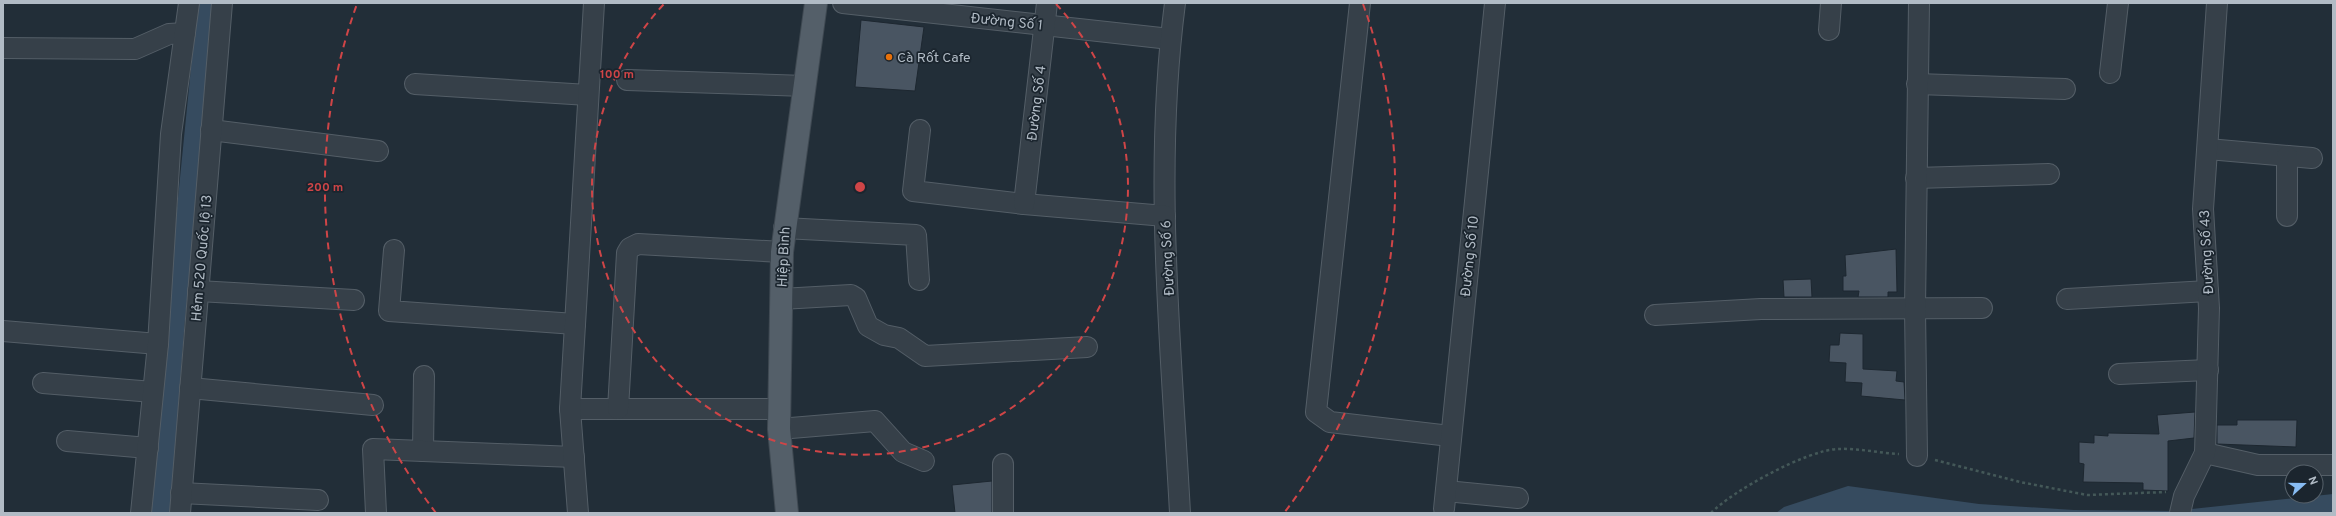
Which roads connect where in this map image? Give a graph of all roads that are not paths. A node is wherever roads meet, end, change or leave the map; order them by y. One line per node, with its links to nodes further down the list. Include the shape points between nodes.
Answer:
1 (189, 3): 17 (street)
2 (222, 3): 27 (street, Hẻm 520 Quốc lộ 13)
3 (594, 3): 26 (street)
4 (816, 3): 24 (main road, Hiệp Bình)
5 (843, 3): 14 (street, Đường Số 1)
6 (1047, 3): 15 (street, Đường Số 4)
7 (1175, 3): 18 (street, Đường Số 6)
8 (1360, 3): 64 (street, via 1316,412 1330,422)
9 (1494, 3): 64 (street, Đường Số 10)
10 (1831, 3): 16 (street)
11 (1919, 3): 23 (street)
12 (2118, 3): 20 (street)
13 (2217, 3): 29 (street, Đường Số 43)
14 (962, 9): 15 (street, Đường Số 1)
15 (1045, 25): 18 (street, Đường Số 1); 35 (street, Đường Số 4)
16 (1829, 30)
17 (185, 33): 19 (street, via 169,34 135,50); 52 (street, via 171,134)
18 (1170, 39): 36 (street, Đường Số 6)
19 (3, 48)
20 (2110, 73)
21 (628, 80): 24 (street)
22 (415, 84): 26 (street)
23 (1917, 84): 25 (street); 34 (street)
24 (805, 86): 38 (main road, Hiệp Bình)
25 (2064, 89)
26 (588, 95): 50 (street)
27 (211, 130): 30 (street); 42 (street, Hẻm 520 Quốc lộ 13)
28 (920, 130): 35 (street, via 913,191)
29 (2208, 149): 31 (street); 43 (street, Đường Số 43, via 2204,209)
30 (378, 151)
31 (2287, 156): 32 (street); 37 (street)
32 (2312, 158)
33 (2049, 174): 34 (street)
34 (1916, 178): 48 (street)
35 (1024, 204): 36 (street)
36 (1165, 216): 84 (street, Đường Số 6)
37 (2287, 216)
38 (784, 228): 40 (main road, Hiệp Bình); 41 (street, via 916,235)
39 (394, 250): 50 (street, via 388,311)
40 (782, 252): 44 (main road, Hiệp Bình); 62 (street, via 638,244 630,248 627,253)
41 (919, 280)
42 (198, 291): 46 (street); 58 (street, Hẻm 520 Quốc lộ 13)
43 (2208, 291): 45 (street); 54 (street, Đường Số 43)
44 (781, 299): 53 (street, via 851,295 856,298 868,326 884,336 899,338 925,356); 63 (main road, Hiệp Bình)
45 (2067, 299)
46 (354, 300)
47 (1982, 308): 48 (street)
48 (1915, 309): 49 (street, via 1761,309); 69 (street)
49 (1655, 315)
50 (575, 324): 61 (street)
51 (3, 331): 52 (street)
52 (158, 344): 59 (street)
53 (1086, 347)
54 (2208, 370): 55 (street); 68 (street, Đường Số 43)
55 (2119, 374)
56 (424, 376): 67 (street)
57 (43, 383): 59 (street)
58 (190, 388): 60 (street); 74 (street, Hẻm 520 Quốc lộ 13)
59 (153, 392): 66 (street)
60 (373, 405)
61 (570, 409): 62 (street); 70 (street)
62 (618, 409): 63 (street)
63 (780, 419): 71 (street, via 875,421 903,452); 82 (main road, Hiệp Bình)
64 (1450, 436): 75 (street, Đường Số 10, via 1445,500)
65 (67, 441): 66 (street)
66 (148, 448): 78 (street)
67 (423, 451): 70 (street); 80 (street, via 373,449)
68 (2205, 453): 73 (street, via 2258,465); 77 (street, Đường Số 43)
69 (1916, 456)
70 (574, 457): 81 (street)
71 (924, 461)
72 (1003, 464): 83 (street)
73 (2333, 465)
74 (181, 493): 76 (street); 79 (street, Hẻm 520 Quốc lộ 13)
75 (1518, 498)
76 (318, 500)
77 (2183, 500)
78 (141, 513)
79 (180, 513)
80 (376, 513)
81 (578, 513)
82 (787, 513)
83 (1003, 513)
84 (1180, 513)

